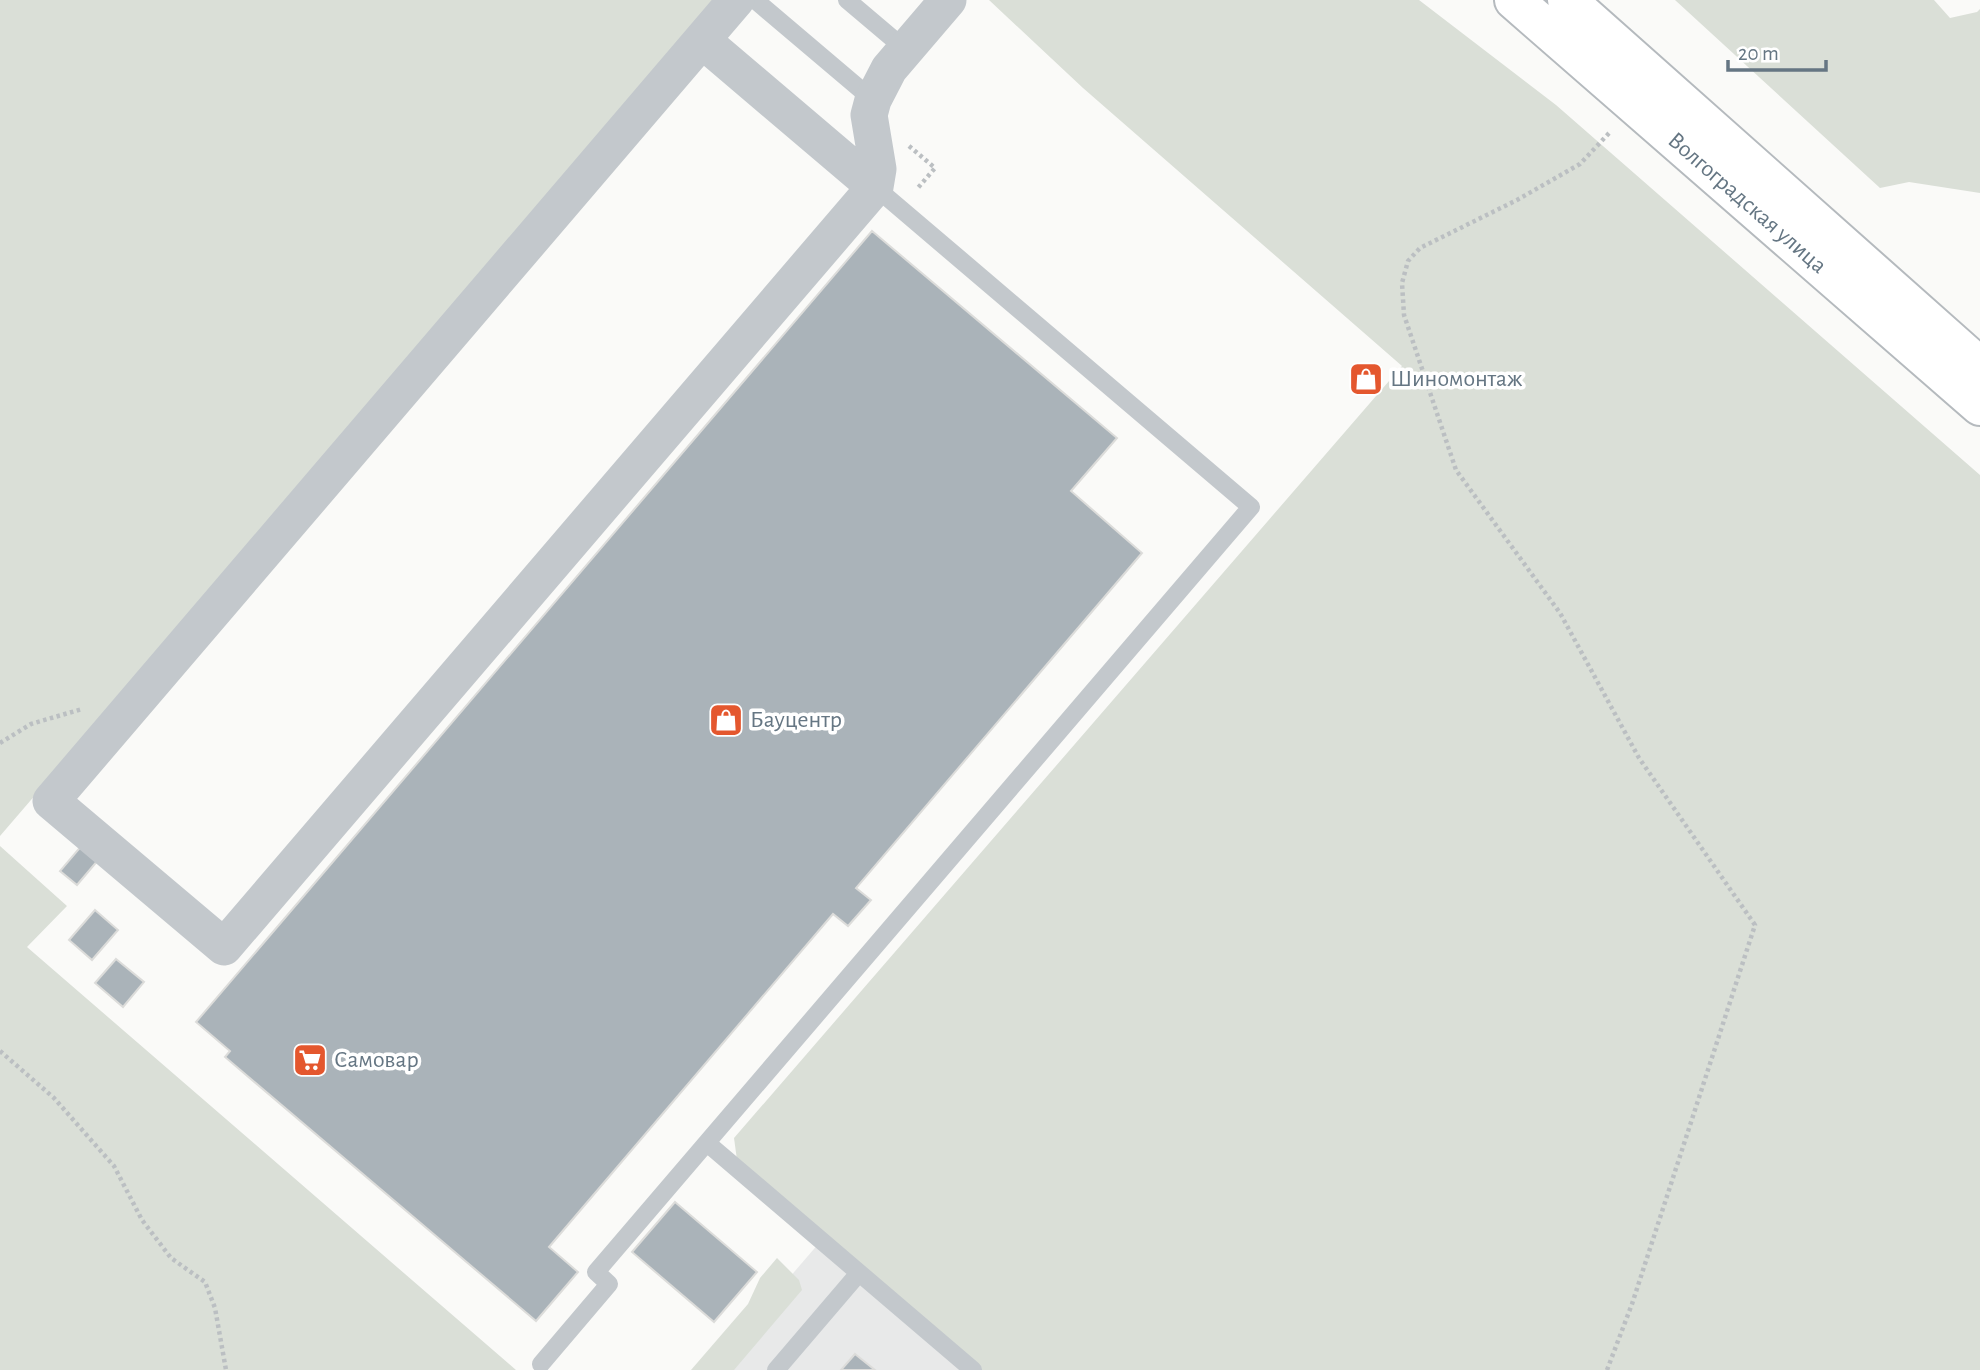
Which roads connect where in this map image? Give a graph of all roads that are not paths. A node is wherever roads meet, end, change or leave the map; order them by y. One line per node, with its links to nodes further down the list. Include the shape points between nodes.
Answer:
1 (736, 0): 7 (street)
2 (755, 0): 9 (lane)
3 (847, 0): 8 (lane)
4 (948, 0): 8 (street)
5 (1514, 0): 12 (main road, Волгоградская улица)
6 (1567, 0): 11 (main road, Волгоградская улица)
7 (702, 40): 10 (street); 10 (street, via 51,801 224,947)
8 (905, 50): 9 (street)
9 (873, 100): 10 (street, via 869,115)
10 (888, 198): 13 (lane, via 1251,507)
11 (1980, 367)
12 (1980, 406)
13 (707, 1143): 14 (lane); 15 (lane, via 596,1272 609,1284)
14 (859, 1273): 16 (lane); 17 (lane)
15 (541, 1364)
16 (776, 1370)
17 (973, 1370)

